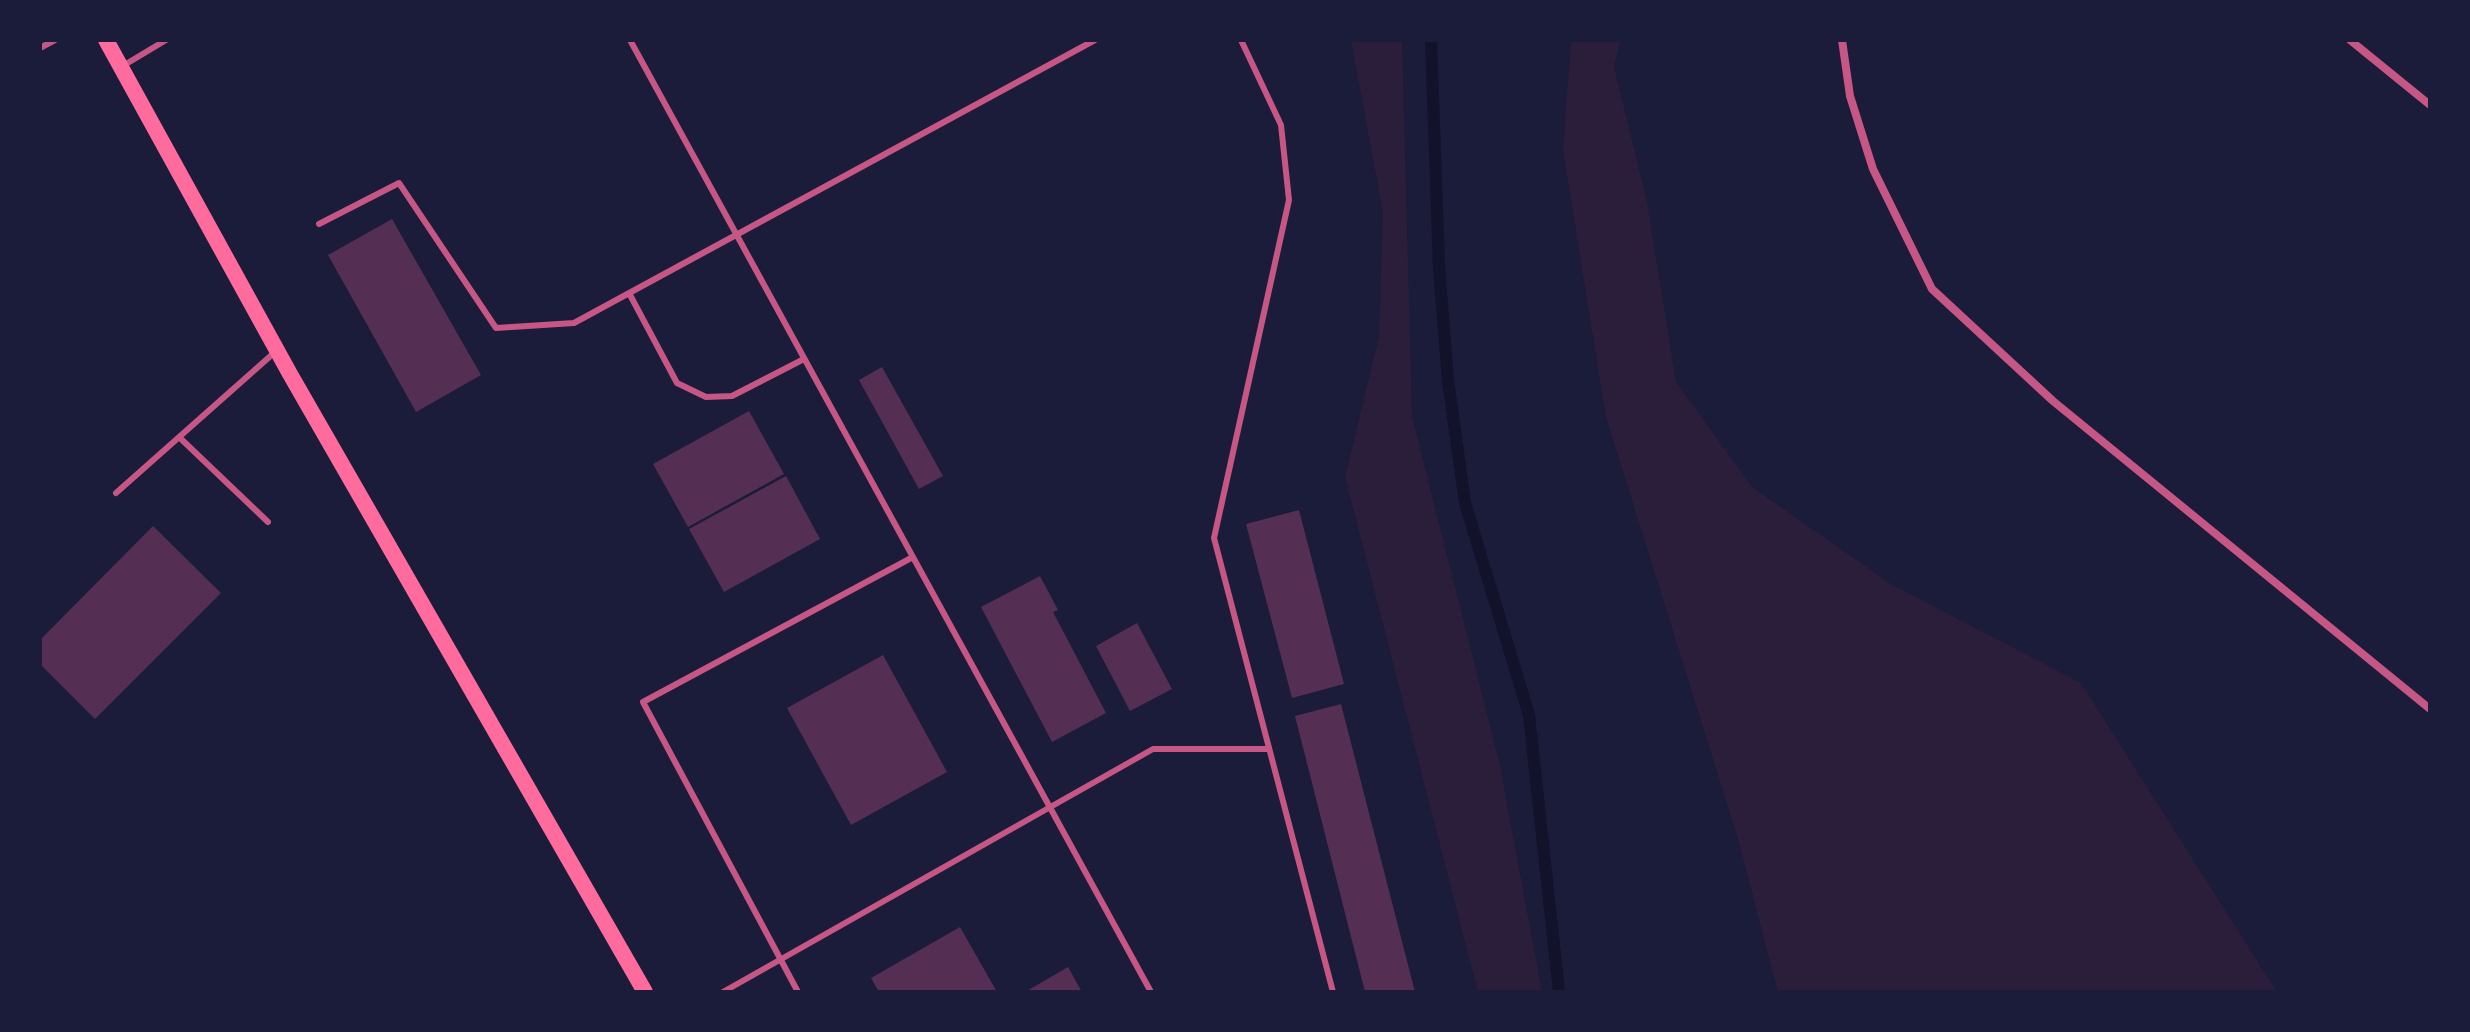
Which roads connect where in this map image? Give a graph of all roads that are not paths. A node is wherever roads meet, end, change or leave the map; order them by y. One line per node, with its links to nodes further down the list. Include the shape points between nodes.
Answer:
1 (55, 40): 9 (lane)
2 (106, 40): 10 (main road)
3 (166, 40): 10 (lane)
4 (630, 40): 13 (lane)
5 (1095, 40): 13 (lane)
6 (1241, 40): 22 (lane, via 1281,125 1289,200 1214,538)
7 (1842, 40): 21 (street, via 1850,96 1873,169 1932,289 2053,401)
8 (2350, 40): 11 (street)
9 (40, 48)
10 (121, 67): 15 (main road)
11 (2430, 105)
12 (319, 224): 14 (lane, via 399,183 496,328 574,323)
13 (737, 234): 14 (lane); 16 (lane)
14 (629, 293): 16 (lane, via 677,383 706,397 732,396)
15 (277, 349): 17 (lane); 25 (main road)
16 (804, 359): 20 (lane)
17 (179, 437): 18 (lane); 19 (lane)
18 (116, 493)
19 (268, 522)
20 (913, 557): 23 (lane); 24 (lane, via 643,702)
21 (2430, 709)
22 (1269, 749): 23 (lane, via 1153,749); 29 (lane)
23 (1051, 809): 24 (lane); 28 (lane)
24 (780, 959): 26 (lane); 27 (lane)
25 (645, 992)
26 (723, 992)
27 (798, 992)
28 (1151, 992)
29 (1333, 992)

